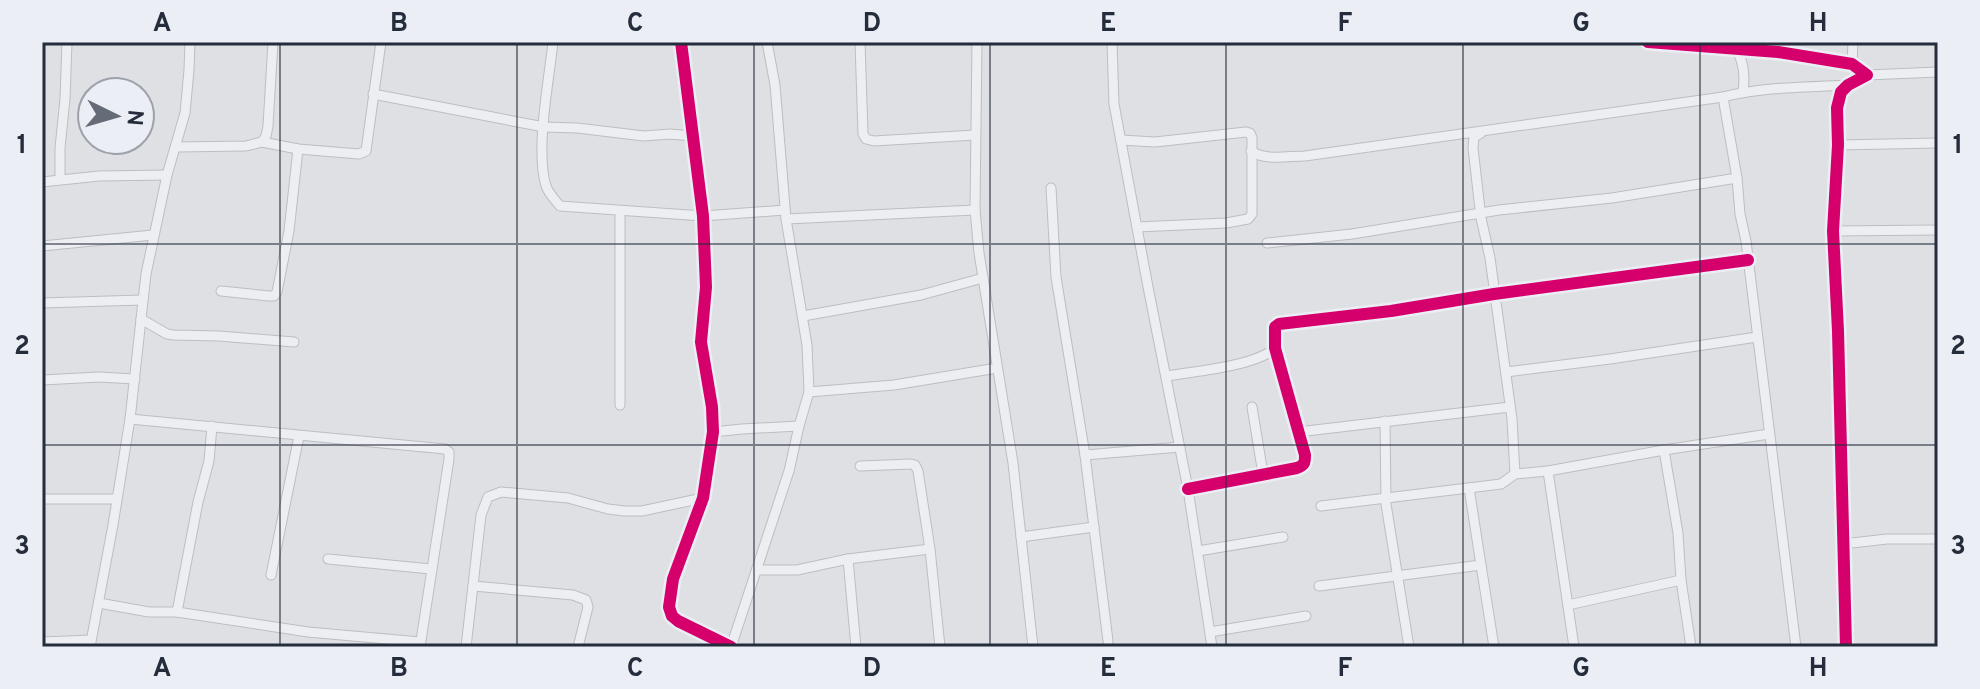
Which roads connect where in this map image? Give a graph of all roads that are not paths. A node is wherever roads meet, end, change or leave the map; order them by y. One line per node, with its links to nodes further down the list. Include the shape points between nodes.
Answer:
1 (67, 42): 34 (street)
2 (190, 42): 29 (street, via 185,113)
3 (273, 42): 26 (street, via 268,126)
4 (381, 42): 19 (street)
5 (553, 42): 21 (street)
6 (681, 42): 24 (street)
7 (767, 42): 40 (street)
8 (860, 42): 23 (street, via 866,139)
9 (977, 42): 23 (street)
10 (1112, 42): 25 (street)
11 (1648, 42): 13 (street)
12 (1853, 42): 14 (street)
13 (1737, 50): 14 (street); 18 (street, via 1743,63)
14 (1852, 64): 16 (street)
15 (1938, 72): 16 (street)
16 (1867, 75): 17 (street)
17 (1848, 85): 18 (street); 28 (street, via 1837,108)
18 (1743, 92): 20 (street)
19 (373, 94): 21 (street); 30 (street, via 366,151)
20 (1723, 97): 22 (street); 33 (street)
21 (544, 127): 24 (street); 38 (street, via 546,184 560,206)
22 (1484, 131): 31 (street, via 1305,156 1265,157); 39 (street, via 1474,137 1473,148)
23 (975, 135): 37 (street)
24 (692, 136): 41 (street)
25 (1121, 140): 31 (street, via 1155,142 1246,132 1252,138); 42 (street)
26 (262, 142): 29 (street); 30 (street)
27 (1938, 143): 28 (street)
28 (1838, 145): 44 (street)
29 (176, 147): 32 (street)
30 (298, 149): 50 (street, via 277,292 269,296)
31 (1251, 151): 42 (street, via 1248,219)
32 (167, 175): 34 (street); 45 (street)
33 (1737, 178): 39 (street); 48 (street)
34 (60, 179): 35 (street)
35 (42, 182)
36 (1051, 188): 78 (street, via 1056,277)
37 (975, 210): 40 (street); 49 (street)
38 (620, 211): 41 (street); 65 (street)
39 (1481, 213): 46 (street); 51 (street)
40 (786, 214): 41 (street); 54 (street)
41 (703, 216): 72 (street, via 706,287 701,342)
42 (1137, 227): 61 (street)
43 (1938, 230): 44 (street)
44 (1833, 231): 94 (street)
45 (153, 235): 47 (street); 52 (street)
46 (1267, 243)
47 (42, 246)
48 (1748, 260): 51 (street); 56 (street)
49 (983, 278): 54 (street); 59 (street)
50 (221, 291)
51 (1494, 294): 58 (street, via 1279,324); 60 (street)
52 (142, 300): 53 (street); 55 (street)
53 (42, 303)
54 (803, 316): 64 (street)
55 (141, 319): 57 (street, via 173,335); 62 (street)
56 (1757, 337): 60 (street); 74 (street)
57 (294, 342)
58 (1275, 348): 61 (street, via 1232,365); 73 (street)
59 (997, 368): 64 (street); 91 (street)
60 (1506, 372): 67 (street)
61 (1166, 376): 76 (street)
62 (135, 379): 63 (street); 68 (street)
63 (42, 380)
64 (809, 392): 71 (street)
65 (620, 405)
66 (1252, 407): 81 (street)
67 (1510, 407): 69 (street); 82 (street)
68 (130, 419): 70 (street); 88 (street)
69 (1385, 421): 73 (street); 85 (street)
70 (212, 426): 75 (street); 109 (street)
71 (799, 426): 72 (street); 101 (street)
72 (713, 432): 86 (street)
73 (1298, 432): 81 (street, via 1305,455 1302,466)
74 (1769, 434): 77 (street); 127 (street)
75 (299, 436): 100 (street, via 449,452); 102 (street)
76 (1180, 447): 78 (street); 84 (street)
77 (1664, 450): 80 (street); 104 (street)
78 (1085, 455): 90 (street)
79 (860, 466): 95 (street, via 915,465)
80 (1548, 471): 82 (street); 108 (street)
81 (1263, 474): 84 (street)
82 (1515, 474): 83 (street, via 1501,484)
83 (1469, 488): 85 (street); 99 (street)
84 (1188, 489): 96 (street)
85 (1386, 497): 89 (street); 103 (street)
86 (703, 498): 105 (street, via 624,511 568,498 495,492 486,499 481,515); 118 (street, via 673,579 669,607 678,621)
87 (42, 499): 88 (street)
88 (117, 499): 107 (street)
89 (1321, 506)
90 (1094, 527): 91 (street); 112 (street)
91 (1021, 537): 121 (street)
92 (1283, 537): 96 (street)
93 (1938, 539): 94 (street)
94 (1843, 544): 128 (street)
95 (930, 549): 98 (street); 120 (street)
96 (1198, 551): 111 (street)
97 (328, 559): 100 (street)
98 (848, 559): 101 (street, via 797,570); 119 (street)
99 (1481, 565): 103 (street); 124 (street)
100 (431, 569): 115 (street)
101 (757, 570): 118 (street)
102 (271, 575)
103 (1398, 575): 106 (street); 123 (street)
104 (1681, 580): 108 (street); 126 (street)
105 (473, 586): 116 (street); 117 (street, via 586,600)
106 (1319, 586)
107 (99, 603): 109 (street); 114 (street)
108 (1568, 605): 125 (street)
109 (177, 612): 115 (street)
110 (1306, 616): 111 (street)
111 (1210, 632): 122 (street)
112 (1108, 641)
113 (42, 642): 114 (street)
114 (90, 643)
115 (420, 644)
116 (466, 647)
117 (578, 647)
118 (731, 647)
119 (856, 647)
120 (940, 647)
121 (1033, 647)
122 (1212, 647)
123 (1409, 647)
124 (1494, 647)
125 (1574, 647)
126 (1691, 647)
127 (1796, 647)
128 (1846, 647)

